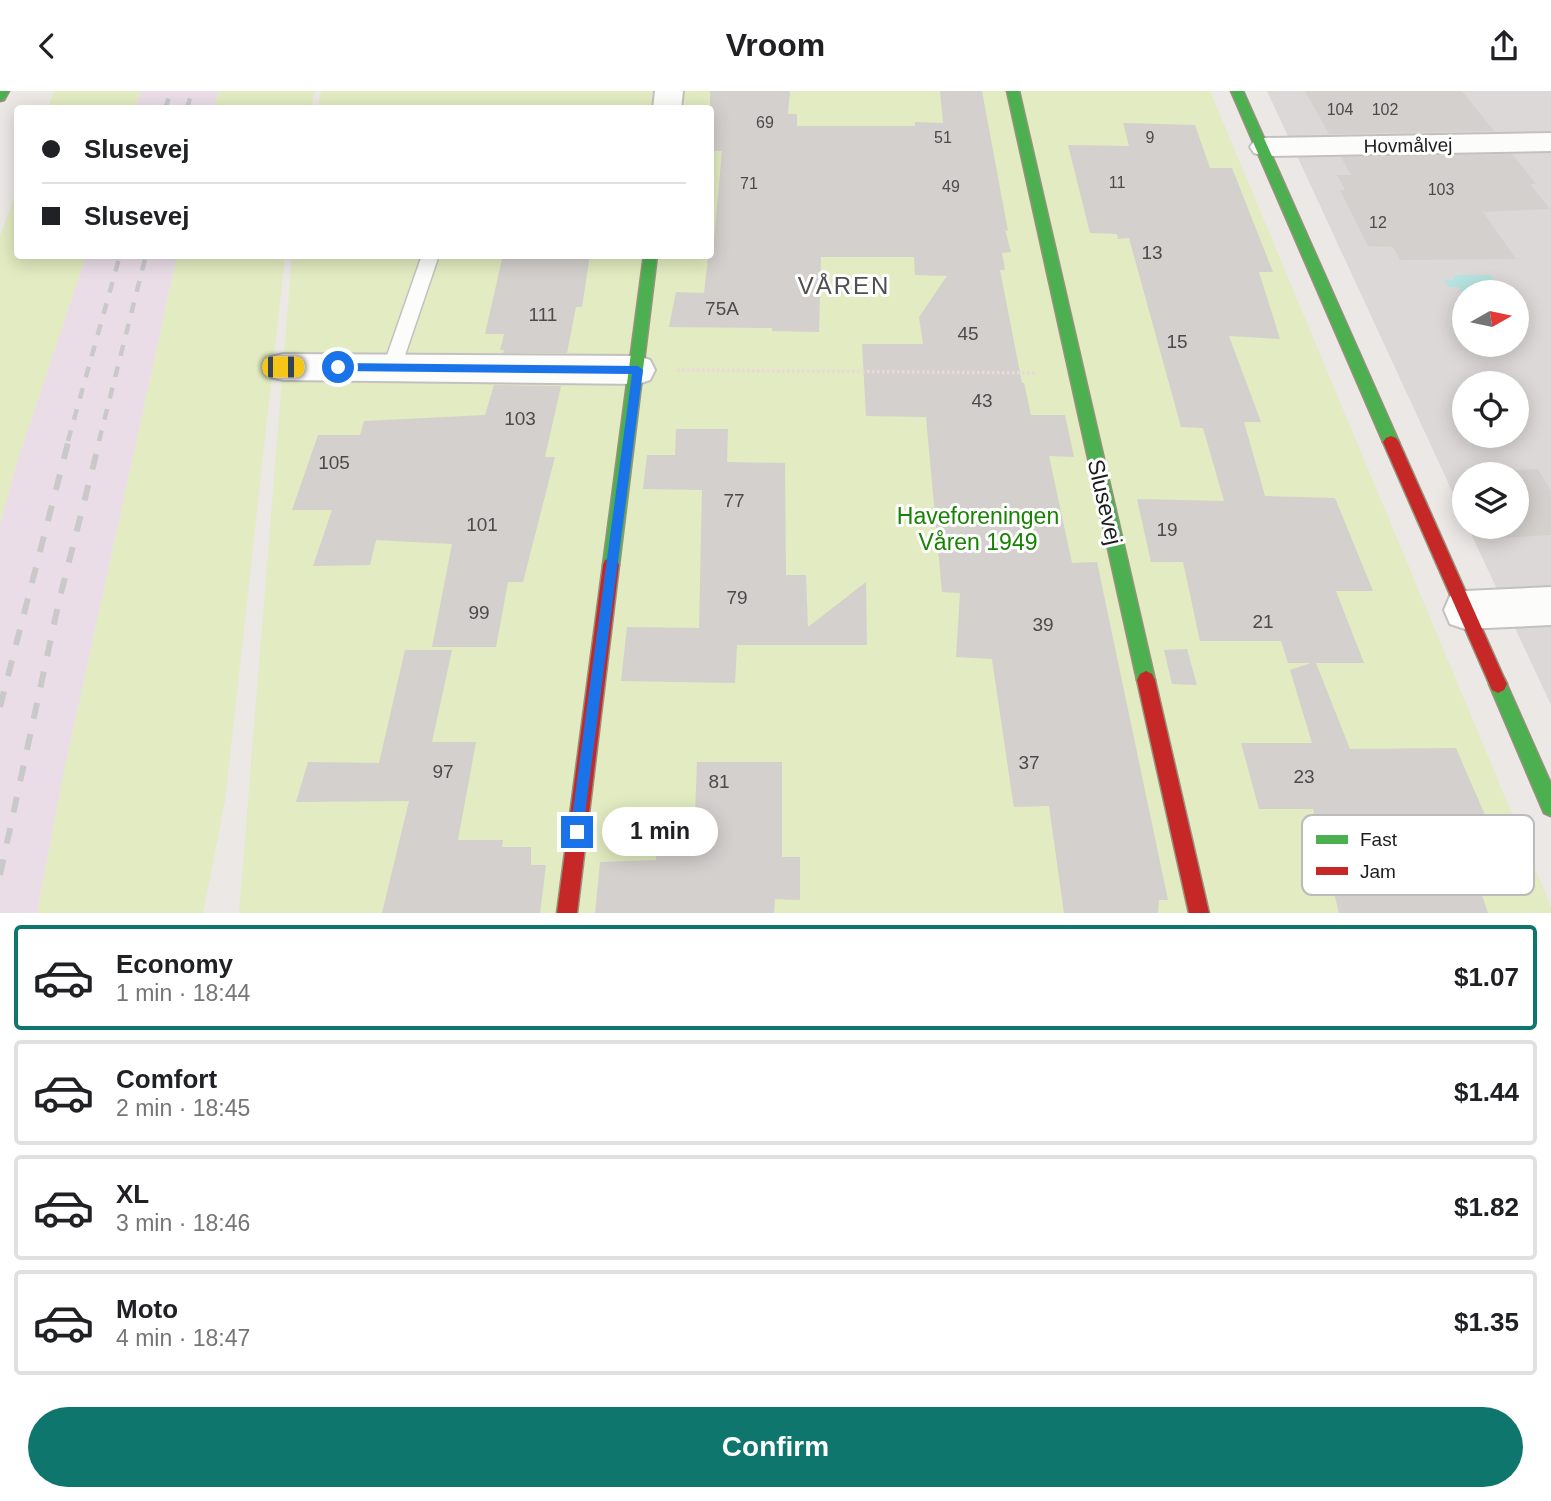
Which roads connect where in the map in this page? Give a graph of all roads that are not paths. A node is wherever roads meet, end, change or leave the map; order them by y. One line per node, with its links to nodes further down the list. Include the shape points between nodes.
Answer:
1 (3, 91): 4 (main road)
2 (1013, 91): 16 (main road, Slusevej)
3 (1237, 91): 6 (main road)
4 (0, 98)
5 (1551, 142): 6 (street, Hovmålvej)
6 (1264, 147): 13 (main road)
7 (430, 259): 10 (lane)
8 (651, 259): 11 (main road)
9 (283, 367): 10 (street)
10 (392, 367): 11 (street)
11 (638, 370): 15 (main road)
12 (1551, 606): 13 (street)
13 (1465, 610): 14 (main road)
14 (1551, 806)
15 (566, 913)
16 (1199, 913)

